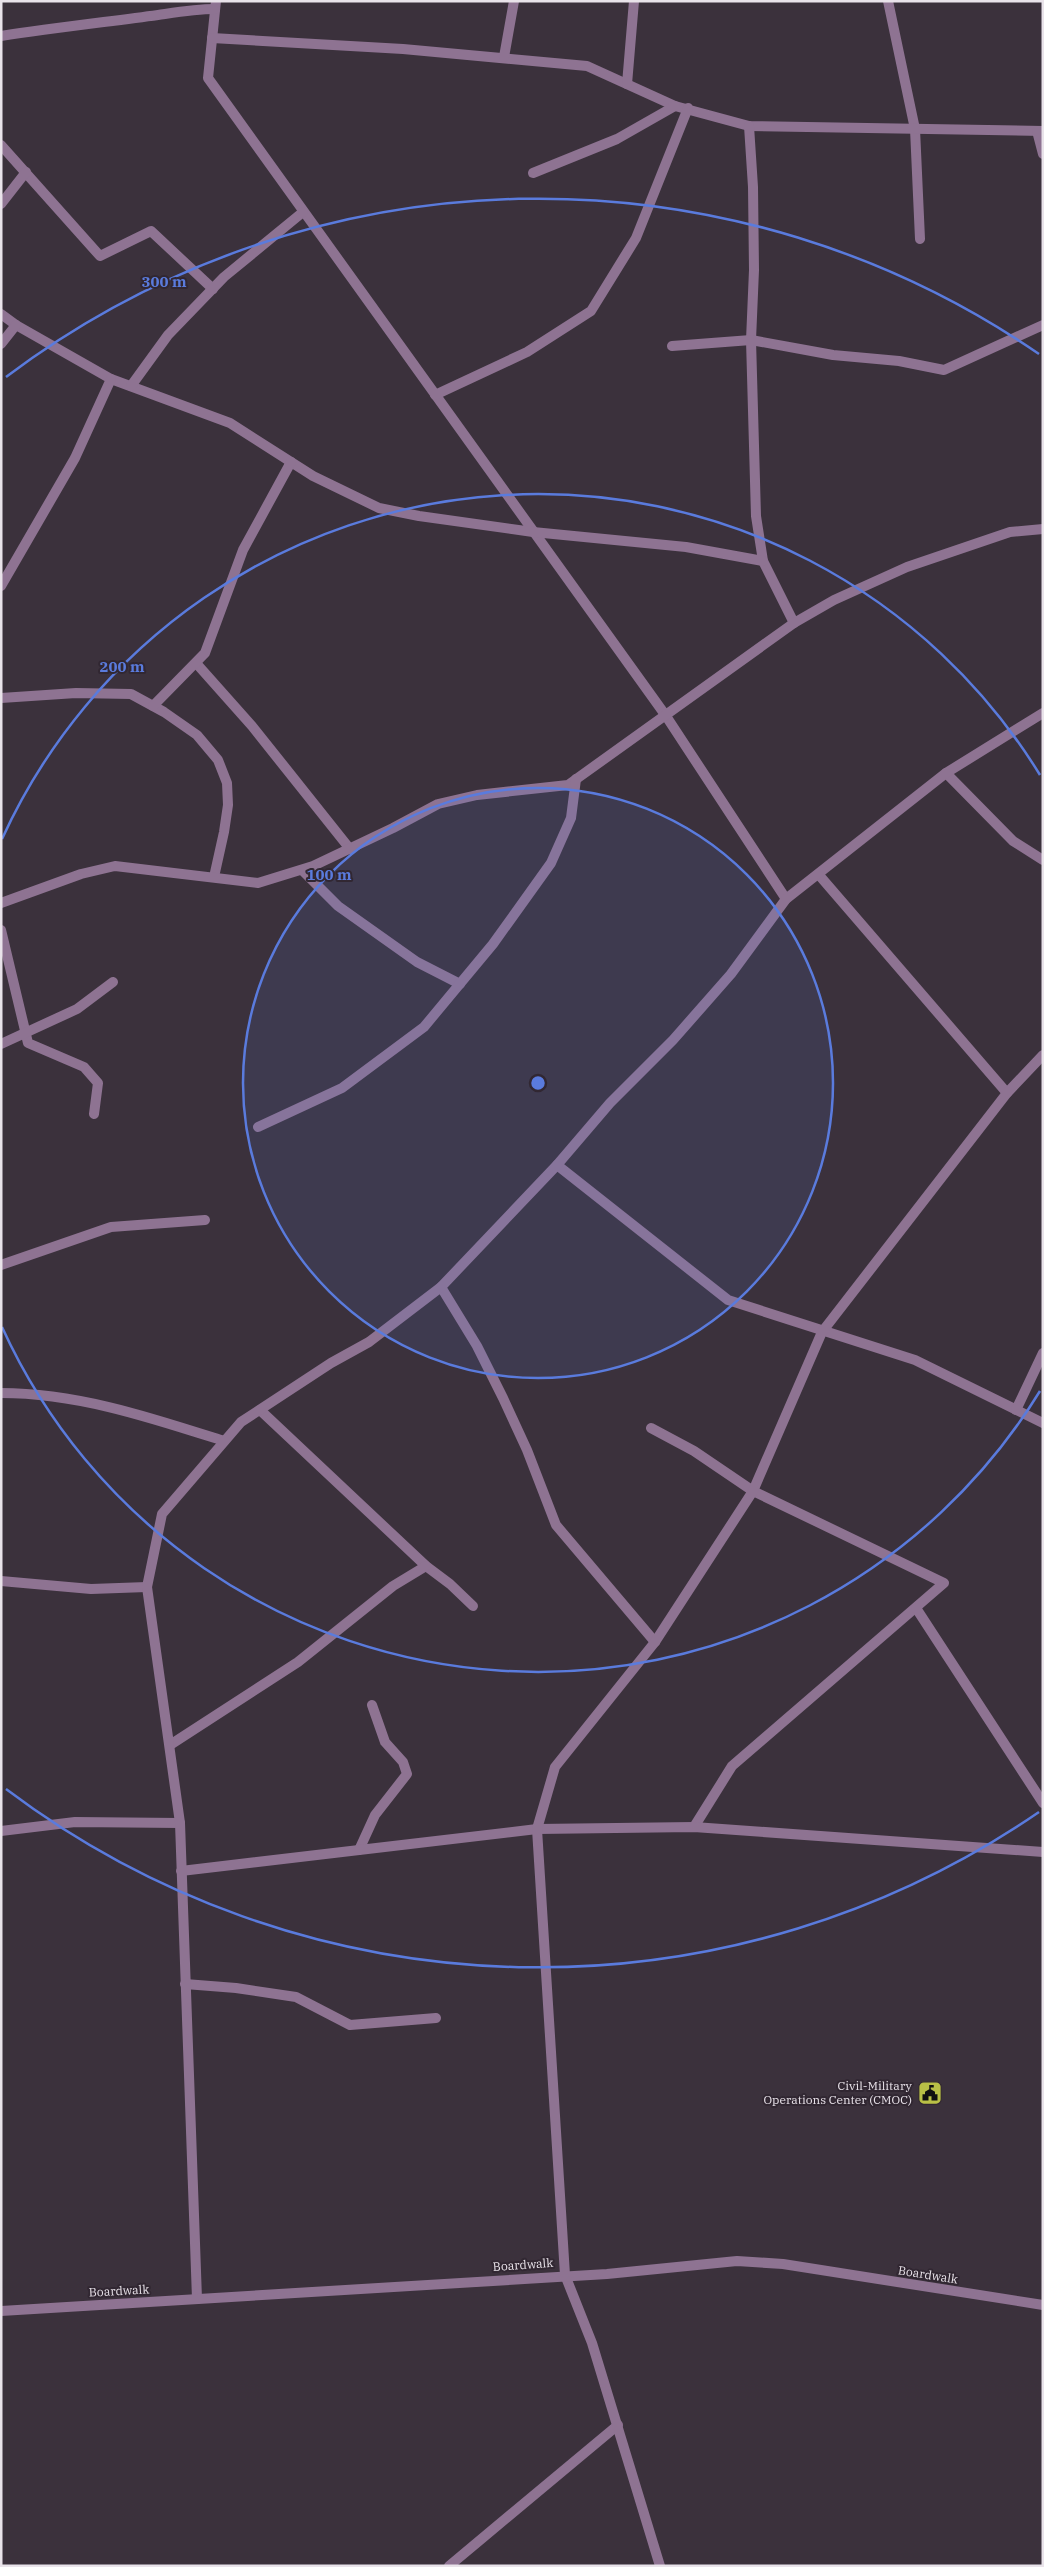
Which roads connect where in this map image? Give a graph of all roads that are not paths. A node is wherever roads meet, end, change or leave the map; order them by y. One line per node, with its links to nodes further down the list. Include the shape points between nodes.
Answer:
1 (514, 1): 7 (street)
2 (634, 1): 8 (street)
3 (888, 1): 12 (street)
4 (216, 5): 5 (street); 6 (street)
5 (1, 36)
6 (212, 38): 7 (street); 19 (street, via 208,78)
7 (504, 57): 8 (street, via 586,66)
8 (627, 84): 9 (street)
9 (676, 106): 10 (street); 17 (street, via 617,139)
10 (688, 108): 11 (street); 30 (street, via 636,238 591,311 527,352)
11 (749, 126): 12 (street); 25 (street, via 754,270)
12 (915, 129): 13 (street); 20 (street)
13 (1040, 131): 15 (street)
14 (1, 145): 16 (street)
15 (1043, 154)
16 (26, 172): 18 (street); 21 (street, via 100,256 151,231)
17 (533, 172)
18 (1, 204)
19 (303, 212): 21 (street); 30 (street)
20 (920, 239)
21 (213, 289): 29 (street, via 168,335)
22 (1, 314): 23 (street)
23 (16, 325): 26 (street); 28 (street)
24 (1043, 325): 25 (street, via 944,370)
25 (751, 340): 27 (street); 34 (street, via 756,516)
26 (1, 344)
27 (672, 346)
28 (110, 379): 29 (street); 35 (street, via 76,458)
29 (131, 386): 31 (street, via 230,423)
30 (435, 395): 33 (street)
31 (291, 462): 33 (street, via 379,508); 37 (street, via 243,550 205,654)
32 (1043, 529): 36 (street, via 1010,532 907,567 834,600)
33 (533, 532): 34 (street, via 686,547); 41 (street)
34 (763, 561): 36 (street)
35 (1, 586)
36 (794, 623): 41 (street)
37 (196, 663): 39 (street); 44 (street, via 252,726)
38 (1, 698): 39 (street, via 76,693 132,694)
39 (153, 706): 48 (street, via 197,735 218,760 227,783 228,805)
40 (1043, 712): 42 (street)
41 (666, 716): 43 (street); 49 (street)
42 (946, 774): 45 (street, via 1013,841); 47 (street)
43 (576, 779): 44 (street, via 568,785 477,795 438,804); 53 (street, via 571,818 551,863)
44 (350, 849): 46 (street)
45 (1043, 860)
46 (302, 870): 48 (street, via 258,883); 53 (street, via 346,911 418,962)
47 (819, 876): 49 (street); 57 (street)
48 (214, 877): 50 (street, via 115,866 81,874)
49 (786, 899): 60 (street, via 731,974 673,1040 610,1103)
50 (1, 903)
51 (1, 930): 54 (street)
52 (113, 982): 54 (street, via 77,1009)
53 (460, 984): 59 (street, via 424,1027 342,1088)
54 (26, 1032): 55 (street); 58 (street, via 28,1042 84,1067 98,1083)
55 (1, 1044)
56 (1041, 1060): 57 (street)
57 (1007, 1093): 64 (street)
58 (94, 1114)
59 (258, 1127)
60 (557, 1166): 63 (street); 64 (street, via 728,1300)
61 (205, 1220): 62 (street, via 111,1227)
62 (1, 1265)
63 (441, 1287): 67 (street, via 368,1342); 78 (street, via 477,1346 503,1398 556,1525)
64 (822, 1332): 68 (street, via 915,1360); 72 (street)
65 (1043, 1353): 68 (street)
66 (1, 1393): 71 (street, via 31,1393 133,1412)
67 (260, 1410): 71 (street, via 241,1422); 73 (street)
68 (1016, 1410): 69 (street)
69 (1043, 1424)
70 (651, 1428): 72 (street, via 694,1451)
71 (224, 1441): 75 (street, via 162,1514)
72 (753, 1491): 77 (street, via 944,1583); 78 (street)
73 (426, 1566): 76 (street); 80 (street, via 393,1586 298,1662)
74 (1, 1581): 75 (street, via 91,1588)
75 (147, 1587): 80 (street)
76 (473, 1606)
77 (916, 1608): 81 (street); 83 (street, via 732,1766)
78 (655, 1642): 84 (street, via 555,1767)
79 (372, 1705): 86 (street, via 385,1742 403,1762 407,1774 374,1815)
80 (170, 1744): 82 (street)
81 (1043, 1803)
82 (180, 1823): 85 (street, via 76,1822); 88 (street)
83 (694, 1827): 84 (street); 87 (street)
84 (537, 1829): 86 (street); 91 (street)
85 (1, 1831)
86 (359, 1850): 88 (street)
87 (1043, 1852)
88 (181, 1871): 89 (street)
89 (185, 1984): 90 (street, via 296,1997 350,2025); 92 (street)
90 (436, 2018)
91 (565, 2275): 92 (street, Boardwalk); 93 (street, Boardwalk, via 649,2271 714,2262 760,2262); 95 (street)
92 (197, 2299): 94 (street, Boardwalk)
93 (1043, 2305)
94 (1, 2311)
95 (618, 2425): 96 (street); 97 (street)
96 (449, 2566)
97 (660, 2566)

